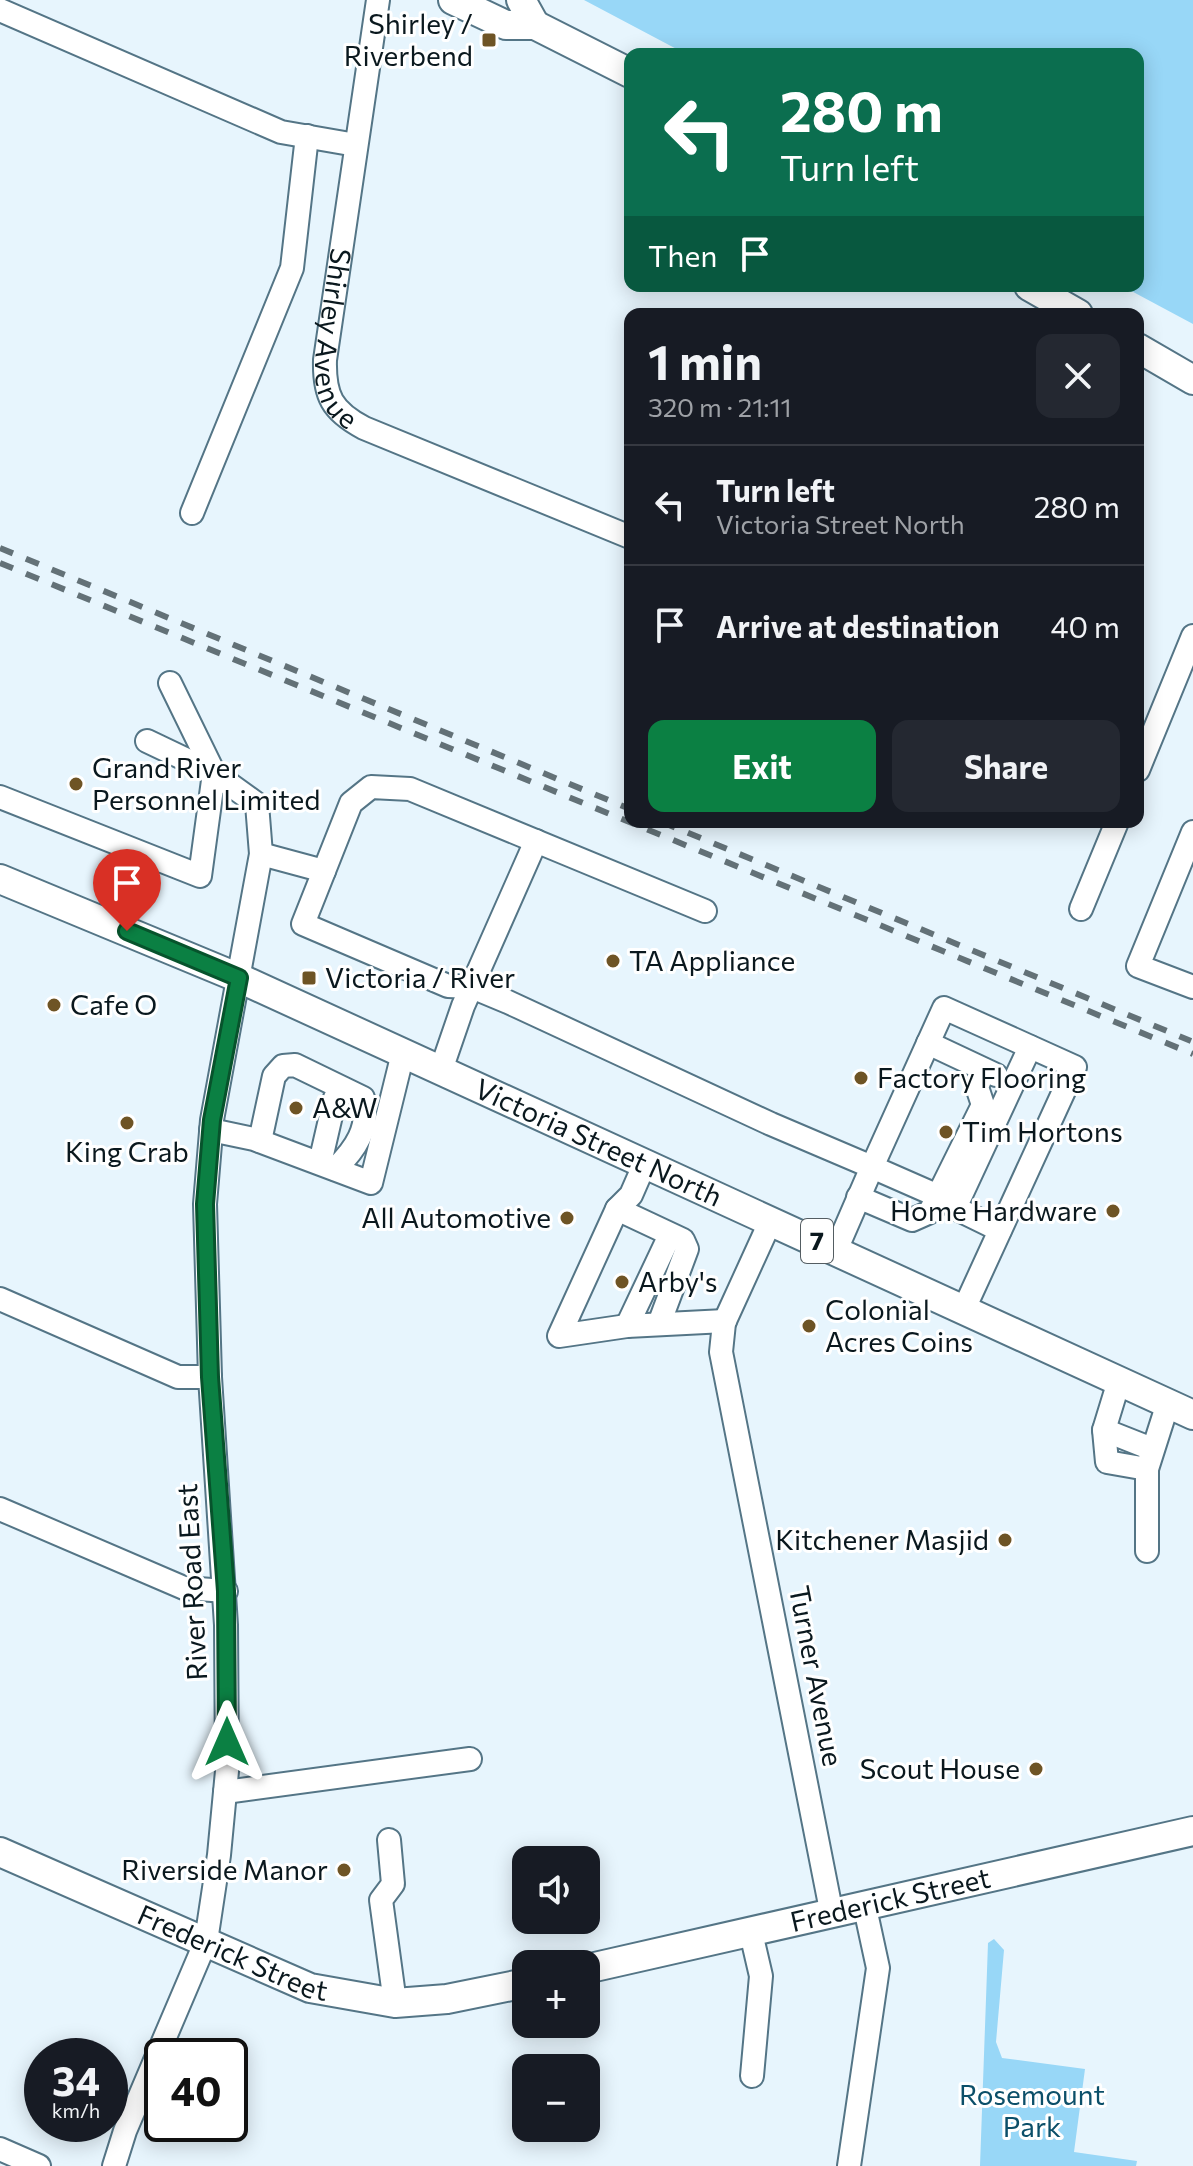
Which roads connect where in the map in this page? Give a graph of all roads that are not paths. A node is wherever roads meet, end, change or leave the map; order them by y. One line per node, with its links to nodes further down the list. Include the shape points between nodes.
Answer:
1 (378, 0): 8 (street, Shirley Avenue)
2 (453, 0): 5 (main road, via 506,25)
3 (521, 0): 5 (main road)
4 (0, 10): 7 (street, via 281,132)
5 (535, 25): 6 (main road)
6 (624, 70)
7 (307, 136): 8 (street); 13 (street, via 292,268)
8 (356, 145): 14 (street, Shirley Avenue, via 325,360 324,389 343,417)
9 (1040, 292): 10 (main road)
10 (1068, 308)
11 (1144, 355): 12 (main road)
12 (1193, 380)
13 (192, 513)
14 (624, 534)
15 (1193, 636): 18 (street)
16 (170, 683): 19 (street)
17 (147, 741): 19 (street)
18 (1144, 755)
19 (214, 773): 20 (street, via 200,876); 24 (street, River Road East, via 257,804)
20 (0, 797)
21 (1115, 828): 27 (street)
22 (1193, 832): 31 (street, via 1138,966)
23 (536, 841): 25 (street, via 410,789 371,787 351,803); 28 (street); 30 (street)
24 (261, 854): 25 (street); 29 (street, River Road East)
25 (324, 871): 30 (street, via 303,924 448,986)
26 (0, 879): 29 (main road, Victoria Street North / 7)
27 (1081, 909)
28 (705, 911)
29 (239, 978): 34 (main road, Victoria Street North / 7); 39 (street, River Road East)
30 (472, 987): 35 (street); 43 (street)
31 (1193, 987)
32 (928, 1043): 33 (street, via 944,1008); 36 (street); 43 (street)
33 (1030, 1047): 37 (street); 48 (street, via 1075,1067)
34 (403, 1053): 35 (main road, Victoria Street North / 7); 42 (street, via 371,1183)
35 (441, 1070): 41 (main road, Victoria Street North / 7)
36 (984, 1070): 37 (street); 45 (street, via 977,1087 983,1105 930,1212 912,1220)
37 (1013, 1083): 48 (street, via 955,1208)
38 (335, 1098): 42 (street)
39 (211, 1130): 40 (street); 56 (street, River Road East, via 205,1204)
40 (260, 1141): 42 (street); 42 (street, via 274,1076 283,1066 295,1065 363,1098 359,1142)
41 (645, 1163): 46 (street, via 631,1195); 47 (main road, Victoria Street North / 7)
42 (328, 1166)
43 (872, 1167): 44 (street); 45 (street)
44 (929, 1192)
45 (858, 1197): 50 (street)
46 (617, 1209): 49 (street); 55 (street, via 559,1336)
47 (771, 1220): 50 (main road, Victoria Street North / 7); 53 (street, Turner Avenue)
48 (1000, 1230): 52 (street)
49 (670, 1235): 54 (street, via 683,1240 687,1249); 55 (street)
50 (836, 1250): 52 (main road, Victoria Street North / 7)
51 (0, 1299): 56 (street, via 178,1377)
52 (964, 1309): 57 (main road, Victoria Street North / 7)
53 (725, 1321): 54 (street); 69 (street, Turner Avenue, via 721,1352)
54 (659, 1324): 55 (street)
55 (627, 1326)
56 (210, 1377): 62 (street, River Road East)
57 (1119, 1381): 58 (main road, Victoria Street North / 7); 59 (street, via 1104,1430 1107,1462)
58 (1186, 1411): 59 (street)
59 (1150, 1459): 61 (street)
60 (0, 1509): 62 (street, via 184,1588)
61 (1147, 1551)
62 (226, 1591): 64 (street, River Road East)
63 (470, 1759): 64 (street)
64 (225, 1792): 71 (street, River Road East)
65 (1193, 1831): 68 (main road, Frederick Street)
66 (389, 1840): 74 (street, via 393,1884 381,1900)
67 (0, 1852): 71 (main road, Frederick Street)
68 (865, 1908): 69 (main road, Frederick Street); 79 (street, via 878,1968)
69 (832, 1915): 70 (main road, Frederick Street)
70 (751, 1933): 72 (main road, Frederick Street); 75 (street, via 761,1976)
71 (206, 1941): 74 (main road, Frederick Street, via 310,1988); 78 (street, River Road East)
72 (600, 1966)
73 (512, 1986): 74 (main road, Frederick Street)
74 (395, 2003)
75 (752, 2076)
76 (0, 2149): 77 (street)
77 (39, 2166)
78 (114, 2166)
79 (849, 2166)

